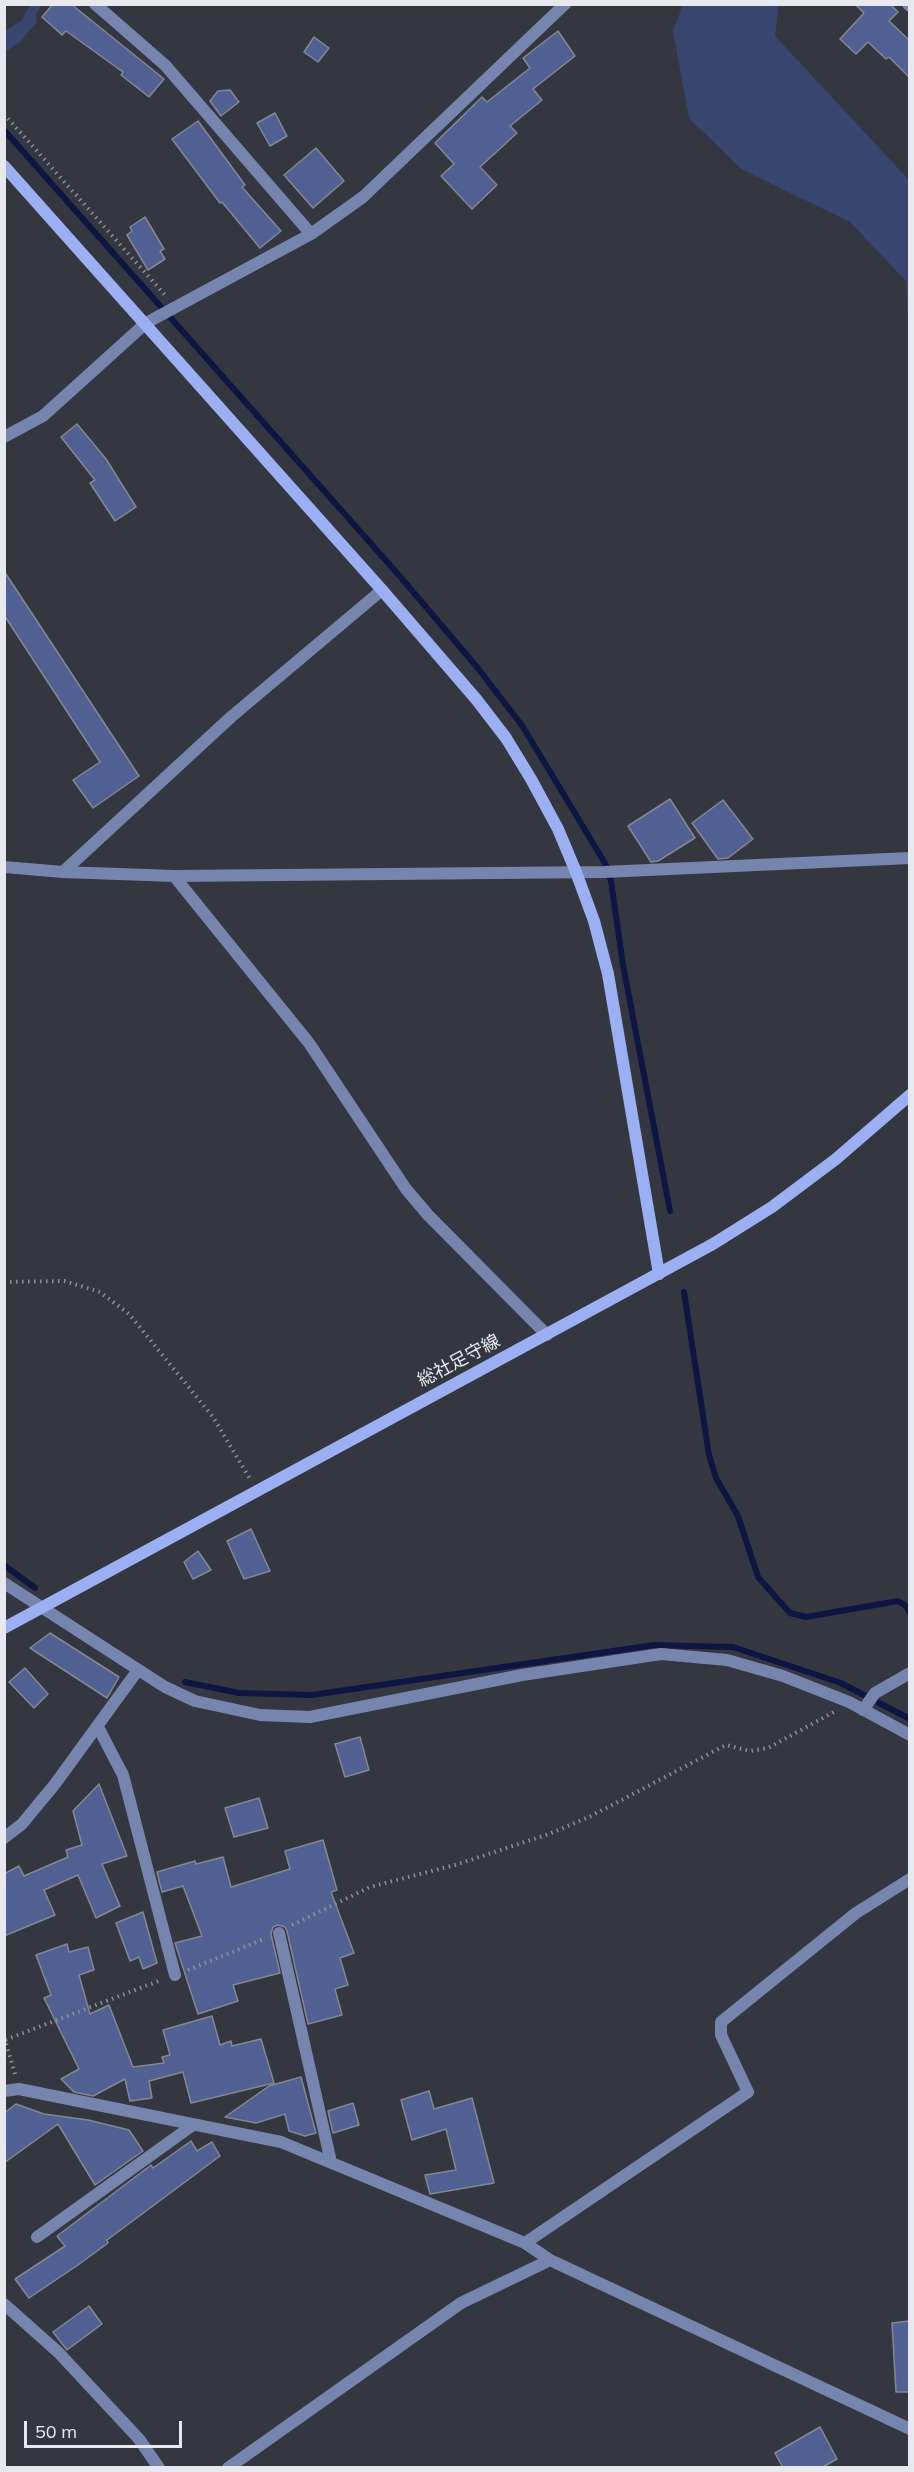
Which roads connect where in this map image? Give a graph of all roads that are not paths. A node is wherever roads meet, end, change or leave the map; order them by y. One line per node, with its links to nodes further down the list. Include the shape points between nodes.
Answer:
1 (95, 4): 4 (street, via 165,65)
2 (565, 4): 4 (street, via 363,197)
3 (4, 166): 5 (street)
4 (311, 234): 5 (street)
5 (146, 323): 6 (street, via 43,416); 7 (street)
6 (4, 436)
7 (382, 590): 10 (street, via 231,717); 11 (street, via 506,738 558,829)
8 (909, 858): 11 (street)
9 (4, 867): 10 (street)
10 (63, 872): 12 (street)
11 (576, 872): 12 (street); 14 (street, via 608,974)
12 (174, 876): 15 (street, via 309,1043 406,1189)
13 (909, 1095): 14 (street, 総社足守線, via 836,1159 772,1207)
14 (660, 1274): 15 (street, 総社足守線)
15 (547, 1335): 17 (street, 総社足守線)
16 (4, 1583): 17 (street)
17 (40, 1608): 18 (street, 総社足守線); 19 (street)
18 (4, 1628)
19 (138, 1670): 21 (street, via 195,1701 260,1715 310,1717 522,1675 661,1654 727,1660); 22 (street)
20 (909, 1673): 21 (street, via 875,1693)
21 (865, 1707): 23 (street)
22 (98, 1727): 24 (street, via 22,1824); 27 (street, via 123,1775)
23 (909, 1735)
24 (4, 1838)
25 (909, 1879): 32 (street, via 856,1913 721,2022 721,2035 748,2092)
26 (279, 1933): 30 (street)
27 (175, 1974)
28 (4, 2091): 29 (street, via 19,2089)
29 (193, 2125): 30 (street, via 281,2142); 31 (street)
30 (331, 2162): 32 (street)
31 (37, 2236)
32 (525, 2243): 33 (street)
33 (550, 2260): 35 (street); 37 (street, via 461,2303)
34 (4, 2304): 36 (street, via 58,2352 139,2439)
35 (906, 2428)
36 (159, 2468)
37 (228, 2468)

